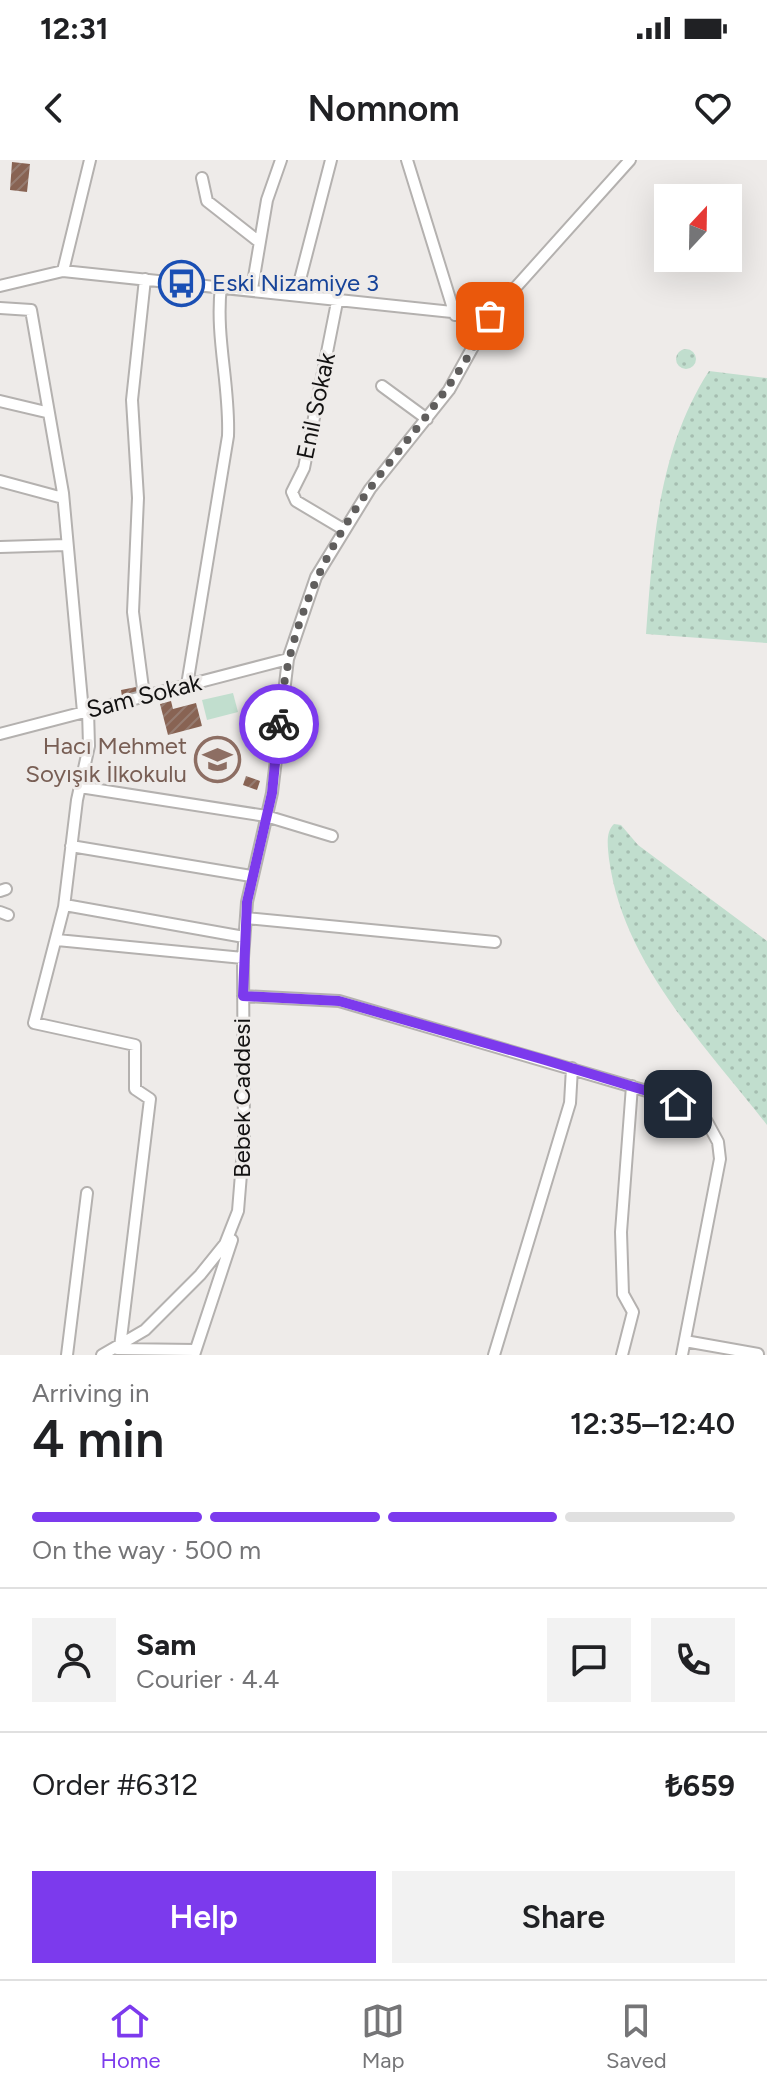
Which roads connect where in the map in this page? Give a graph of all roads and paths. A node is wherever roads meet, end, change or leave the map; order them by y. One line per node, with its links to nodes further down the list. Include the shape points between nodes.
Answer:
1 (90, 160): 8 (street)
2 (281, 160): 7 (street)
3 (331, 160): 13 (street)
4 (407, 160): 16 (street)
5 (630, 160): 17 (street, Bebek Caddesi)
6 (202, 178): 7 (street, via 207,201)
7 (258, 241): 12 (street)
8 (63, 271): 9 (street); 10 (street)
9 (145, 279): 11 (street); 29 (street, via 132,400 138,498 133,612)
10 (0, 286)
11 (221, 286): 12 (street); 28 (street, via 228,436)
12 (252, 289): 13 (street)
13 (296, 295): 14 (street)
14 (337, 302): 16 (street); 24 (street, Enil Sokak, via 304,468 292,492 296,501)
15 (0, 308): 20 (street, via 31,310)
16 (455, 315): 17 (street)
17 (490, 316): 21 (street, Bebek Caddesi)
18 (382, 386): 21 (street)
19 (0, 401): 20 (street)
20 (46, 412): 23 (street)
21 (427, 419): 24 (street, Bebek Caddesi)
22 (0, 481): 23 (street)
23 (63, 498): 25 (street)
24 (343, 529): 27 (street, Bebek Caddesi, via 308,593)
25 (66, 545): 26 (street); 30 (street)
26 (0, 547)
27 (288, 659): 28 (street, Sam Sokak); 33 (street, Bebek Caddesi)
28 (187, 685): 29 (street, Sam Sokak)
29 (144, 696): 30 (street, Sam Sokak)
30 (85, 711): 31 (street, Sam Sokak); 32 (street, via 89,746)
31 (0, 734)
32 (80, 787): 33 (street); 35 (street)
33 (266, 816): 34 (street); 36 (street, Bebek Caddesi)
34 (332, 836)
35 (71, 846): 36 (street); 37 (street)
36 (251, 876): 38 (street, Bebek Caddesi)
37 (65, 905): 39 (street); 40 (street)
38 (246, 918): 39 (street, Bebek Caddesi); 41 (street)
39 (244, 937): 42 (street, Bebek Caddesi)
40 (57, 940): 42 (street); 49 (street, via 34,1023 135,1045 135,1089 150,1099)
41 (495, 942)
42 (243, 958): 43 (street, Bebek Caddesi)
43 (243, 996): 44 (street, via 339,1001); 47 (street, Bebek Caddesi, via 244,1137)
44 (572, 1068): 45 (street); 54 (street, via 570,1103)
45 (632, 1086): 48 (street, via 699,1114 718,1142 719,1171); 55 (street, via 621,1232 623,1294 633,1312)
46 (87, 1193): 52 (street)
47 (235, 1222): 49 (street, Bebek Caddesi, via 210,1266 145,1330); 50 (street)
48 (685, 1341): 51 (street); 56 (street)
49 (119, 1348): 50 (street); 53 (street, Bebek Caddesi)
50 (194, 1353)
51 (758, 1354)
52 (67, 1355)
53 (102, 1355)
54 (494, 1355)
55 (622, 1355)
56 (682, 1355)

